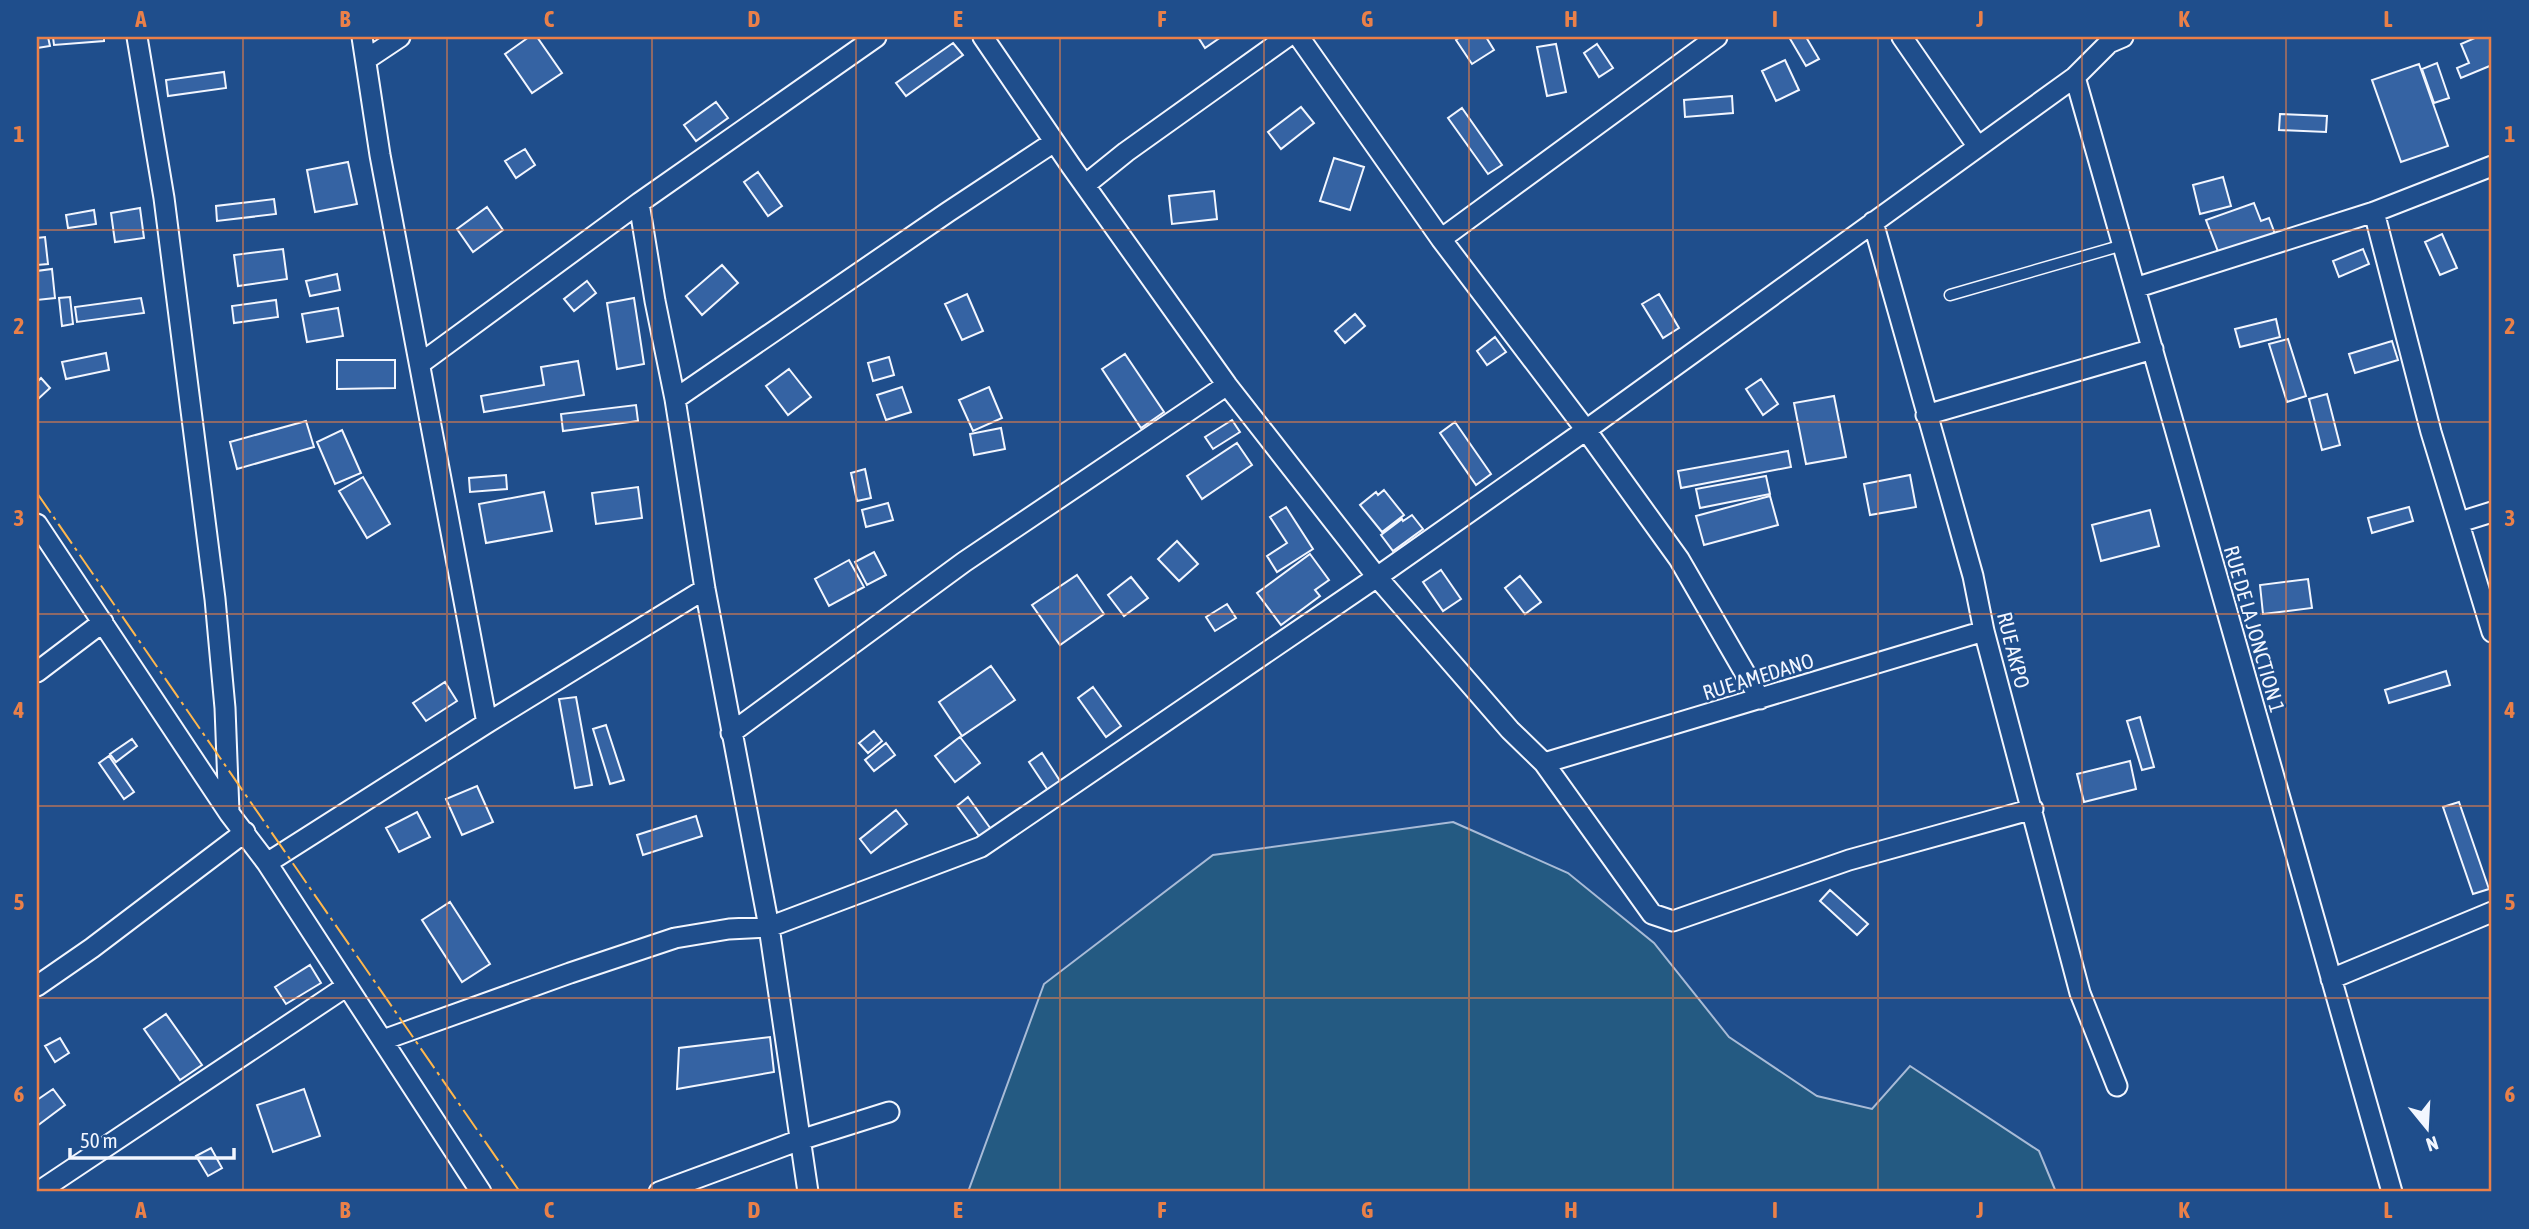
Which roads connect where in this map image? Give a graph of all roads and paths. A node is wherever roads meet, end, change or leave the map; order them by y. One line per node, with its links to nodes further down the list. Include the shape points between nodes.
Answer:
1 (137, 37): 44 (street, via 166,212 215,599)
2 (362, 37): 11 (street)
3 (400, 37): 11 (street)
4 (876, 37): 17 (street)
5 (983, 37): 13 (street)
6 (1287, 37): 16 (street)
7 (1299, 37): 20 (street)
8 (1717, 37): 20 (street)
9 (1902, 37): 14 (street)
10 (2123, 37): 12 (street, via 2109,43)
11 (367, 60): 25 (street, via 380,155)
12 (2075, 78): 14 (street); 21 (street, RUE DE LA JONCTION 1)
13 (1055, 142): 16 (street); 27 (street)
14 (1978, 147): 19 (street)
15 (2492, 166): 18 (street)
16 (1085, 185): 26 (street)
17 (639, 203): 25 (street); 27 (street)
18 (2374, 212): 22 (street); 31 (street, via 2431,432)
19 (1873, 222): 28 (street, RUE AKPO); 29 (street)
20 (1441, 239): 29 (street)
21 (2123, 245): 22 (street, RUE DE LA JONCTION 1); 23 (lane)
22 (2135, 288): 24 (street, RUE DE LA JONCTION 1)
23 (1950, 295)
24 (2152, 349): 28 (street); 49 (street, RUE DE LA JONCTION 1)
25 (421, 363): 40 (street)
26 (1227, 385): 33 (street); 41 (street, via 964,562)
27 (675, 399): 34 (street)
28 (1926, 415): 36 (street, RUE AKPO, via 1973,576)
29 (1586, 430): 33 (street); 39 (street, via 1679,559)
30 (2492, 512): 31 (street)
31 (2460, 522): 37 (street)
32 (37, 524): 35 (street)
33 (1377, 577): 42 (street); 48 (street, via 981,847)
34 (705, 589): 40 (street); 41 (street)
35 (103, 622): 38 (street); 44 (street)
36 (1984, 631): 39 (street, RUE AMEDANO); 43 (street, RUE AKPO)
37 (2492, 632)
38 (37, 672)
39 (1760, 699): 42 (street, RUE AMEDANO)
40 (487, 723): 46 (street)
41 (732, 733): 48 (street)
42 (1544, 763): 43 (street, via 1652,914 1673,921 1849,860)
43 (2033, 809): 53 (street, RUE AKPO, via 2080,993)
44 (229, 813): 45 (street)
45 (245, 832): 46 (street); 50 (street)
46 (267, 863): 51 (street)
47 (2492, 912): 49 (street)
48 (769, 927): 52 (street, via 675,938); 55 (street)
49 (2331, 979): 60 (street, RUE DE LA JONCTION 1)
50 (37, 986)
51 (347, 986): 52 (street); 56 (street)
52 (383, 1040): 57 (street)
53 (2117, 1086)
54 (889, 1112): 55 (street)
55 (800, 1140): 58 (street); 59 (street)
56 (38, 1192)
57 (481, 1192)
58 (659, 1192)
59 (808, 1192)
60 (2392, 1192)

